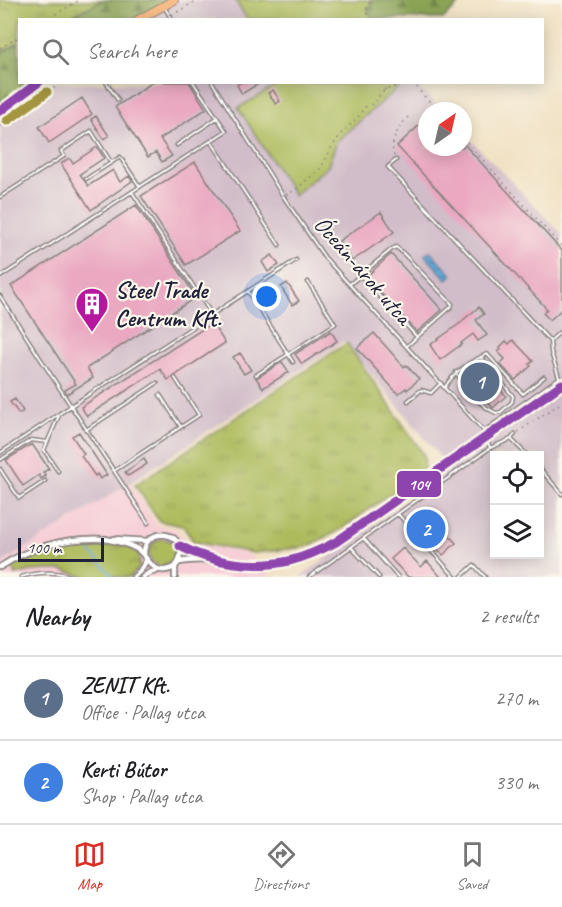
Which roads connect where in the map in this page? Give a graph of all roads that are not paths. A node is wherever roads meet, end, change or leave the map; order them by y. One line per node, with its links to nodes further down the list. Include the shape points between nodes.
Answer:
1 (174, 0): 2 (main road)
2 (164, 5): 3 (main road); 4 (lane)
3 (141, 18)
4 (171, 18)
5 (38, 84): 10 (main road)
6 (107, 84): 9 (lane)
7 (194, 84): 11 (lane)
8 (213, 84): 25 (lane, Óceán-árok utca, via 325,258)
9 (118, 100)
10 (0, 115)
11 (217, 118): 12 (lane, via 226,131); 13 (lane)
12 (211, 141): 17 (lane); 20 (lane)
13 (177, 145)
14 (396, 160): 31 (lane, via 388,167)
15 (111, 162): 16 (lane); 17 (lane, via 120,157); 19 (lane, via 91,132 60,151 64,156)
16 (86, 179)
17 (140, 187): 18 (lane)
18 (132, 192): 23 (lane); 28 (lane)
19 (0, 197)
20 (279, 245)
21 (296, 260): 26 (lane)
22 (360, 275): 25 (lane); 30 (lane); 30 (lane, via 396,247 452,304)
23 (0, 278)
24 (308, 282): 33 (lane, via 335,324)
25 (350, 284): 32 (lane, Óceán-árok utca)
26 (248, 291): 28 (lane); 33 (lane)
27 (0, 296): 47 (lane)
28 (212, 315): 47 (lane)
29 (562, 330): 31 (lane)
30 (417, 338): 32 (lane)
31 (550, 341): 40 (lane)
32 (407, 346): 42 (lane, Óceán-árok utca)
33 (288, 354): 35 (lane); 37 (lane)
34 (481, 357): 36 (lane); 36 (lane, via 513,396 501,412 486,409); 38 (lane, via 487,354 523,394)
35 (293, 362)
36 (456, 372): 44 (lane)
37 (256, 375)
38 (544, 377)
39 (175, 378): 49 (lane, via 199,415)
40 (559, 378): 43 (lane); 51 (lane)
41 (157, 383): 50 (lane)
42 (442, 383): 44 (lane, Óceán-árok utca); 46 (lane, via 431,393 422,390)
43 (562, 384): 53 (street)
44 (445, 387): 51 (lane, Óceán-árok utca)
45 (160, 395): 49 (lane)
46 (408, 401)
47 (71, 406): 48 (lane); 50 (lane)
48 (60, 413): 55 (lane); 58 (lane)
49 (181, 427): 62 (lane)
50 (86, 430): 62 (lane)
51 (484, 431): 53 (lane, Óceán-árok utca)
52 (515, 434): 54 (lane)
53 (487, 436): 56 (lane, Óceán-árok utca); 76 (street, via 318,551 278,563)
54 (512, 439): 56 (lane); 57 (lane)
55 (47, 442): 59 (lane, via 31,440); 61 (lane, via 44,450)
56 (490, 448): 67 (lane)
57 (523, 451)
58 (0, 453)
59 (0, 460)
60 (0, 469): 64 (lane, via 19,498)
61 (58, 471)
62 (114, 471): 68 (lane)
63 (544, 474): 65 (lane)
64 (45, 481)
65 (562, 494)
66 (422, 512): 69 (lane)
67 (398, 514): 69 (lane); 70 (lane)
68 (148, 523)
69 (408, 525): 90 (lane)
70 (363, 538): 74 (lane); 89 (lane)
71 (105, 539): 72 (street); 75 (street, via 128,544); 78 (street, via 59,542)
72 (148, 541): 73 (street, via 165,534); 75 (street)
73 (180, 546): 76 (street); 77 (street)
74 (351, 547): 87 (lane); 88 (lane)
75 (145, 559): 80 (street); 84 (street)
76 (220, 561): 77 (street)
77 (179, 562): 79 (street)
78 (0, 567)
79 (174, 567): 80 (street); 86 (street)
80 (159, 571): 81 (street); 85 (street)
81 (166, 576)
82 (21, 577): 83 (lane, via 38,573)
83 (73, 577)
84 (134, 577)
85 (143, 577)
86 (175, 577)
87 (310, 577)
88 (379, 577)
89 (399, 577)
90 (455, 577)
91 (461, 577): 92 (lane, via 474,565)
92 (485, 577)

